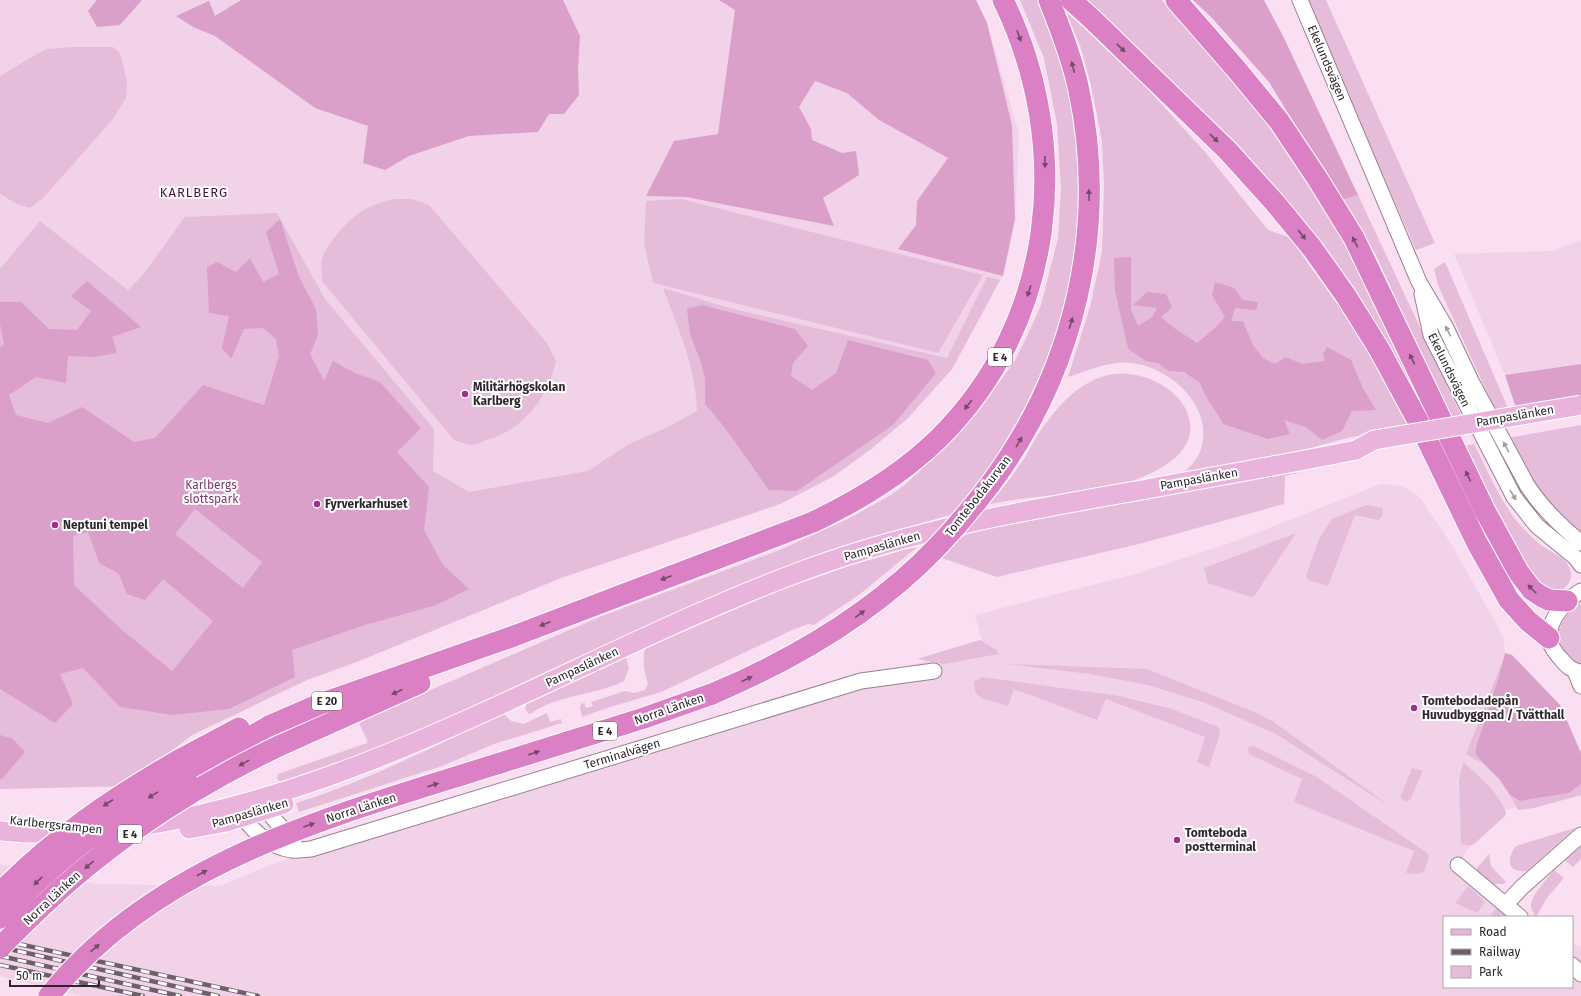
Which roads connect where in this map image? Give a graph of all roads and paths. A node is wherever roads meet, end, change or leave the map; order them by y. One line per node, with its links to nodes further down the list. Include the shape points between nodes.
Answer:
1 (1003, 0): 13 (highway, Norra Länken / E 4, one-way to 13, via 1030,66 1043,132 1045,176 1041,236 1036,265 1027,297 990,376 955,421 922,453 885,483 845,507 813,522)
2 (1049, 0): 18 (highway, Tomtebodakurvan / E 4, one-way to 2, bridge, via 778,664 826,637 888,592 961,521 1016,448 1037,411 1064,346 1074,313 1081,278 1089,204 1086,131 1078,86)
3 (1071, 0): 14 (highway, one-way to 14, bridge, via 1228,151 1312,248 1379,349 1418,421 1477,543 1509,600 1528,621)
4 (1176, 0): 12 (highway, one-way to 4, via 1549,600 1532,590 1519,573 1485,511 1354,238 1279,122)
5 (1300, 0): 6 (street, Ekelundsvägen)
6 (1419, 282): 10 (street, Ekelundsvägen, one-way to 6, via 1548,513 1527,485 1471,381 1445,326); 11 (street, Ekelundsvägen, one-way to 11, via 1430,335 1514,497 1537,526)
7 (1581, 405): 9 (main road, Pampaslänken, bridge, via 1374,440)
8 (1581, 415): 9 (main road, Pampaslänken, via 1375,451)
9 (1356, 450): 20 (main road, Pampaslänken, via 1035,508 875,547 807,569 701,611 481,713 394,761 327,789)
10 (1581, 543)
11 (1581, 565)
12 (1574, 596): 14 (street, via 1556,615)
13 (508, 638): 19 (highway, Norra Länken, via 478,648 418,659 265,717 234,730); 33 (highway, Norra Länken / E 4, one-way to 33, bridge, via 460,665 246,762 189,795 104,852 67,882)
14 (1549, 638): 16 (street, via 1558,656 1569,668)
15 (934, 671): 27 (street, Terminalvägen, via 860,681)
16 (1578, 672): 17 (street)
17 (1581, 686)
18 (712, 694): 36 (highway, Norra Länken / E 4, one-way to 18, bridge, via 78,963 124,924 181,884 260,844 304,827)
19 (182, 768): 29 (highway, one-way to 29, bridge, via 132,787 69,831); 32 (highway, Norra Länken, one-way to 32, bridge, via 75,848)
20 (264, 804): 21 (main road, Pampaslänken); 27 (street, via 291,838)
21 (239, 811): 24 (main road, Pampaslänken); 26 (main road, Pampaslänken, via 226,822 137,836 70,841); 27 (street, Terminalvägen, via 257,834 277,846 292,850)
22 (0, 820): 24 (main road, Karlbergsrampen)
23 (0, 831): 24 (main road, Pampaslänken)
24 (112, 831)
25 (1581, 835): 30 (street)
26 (0, 840)
27 (311, 849)
28 (1458, 865): 30 (street)
29 (0, 893)
30 (1506, 904): 31 (street)
31 (1519, 916)
32 (0, 918)
33 (0, 948)
34 (1573, 966): 35 (street)
35 (1581, 974)
36 (49, 996)

